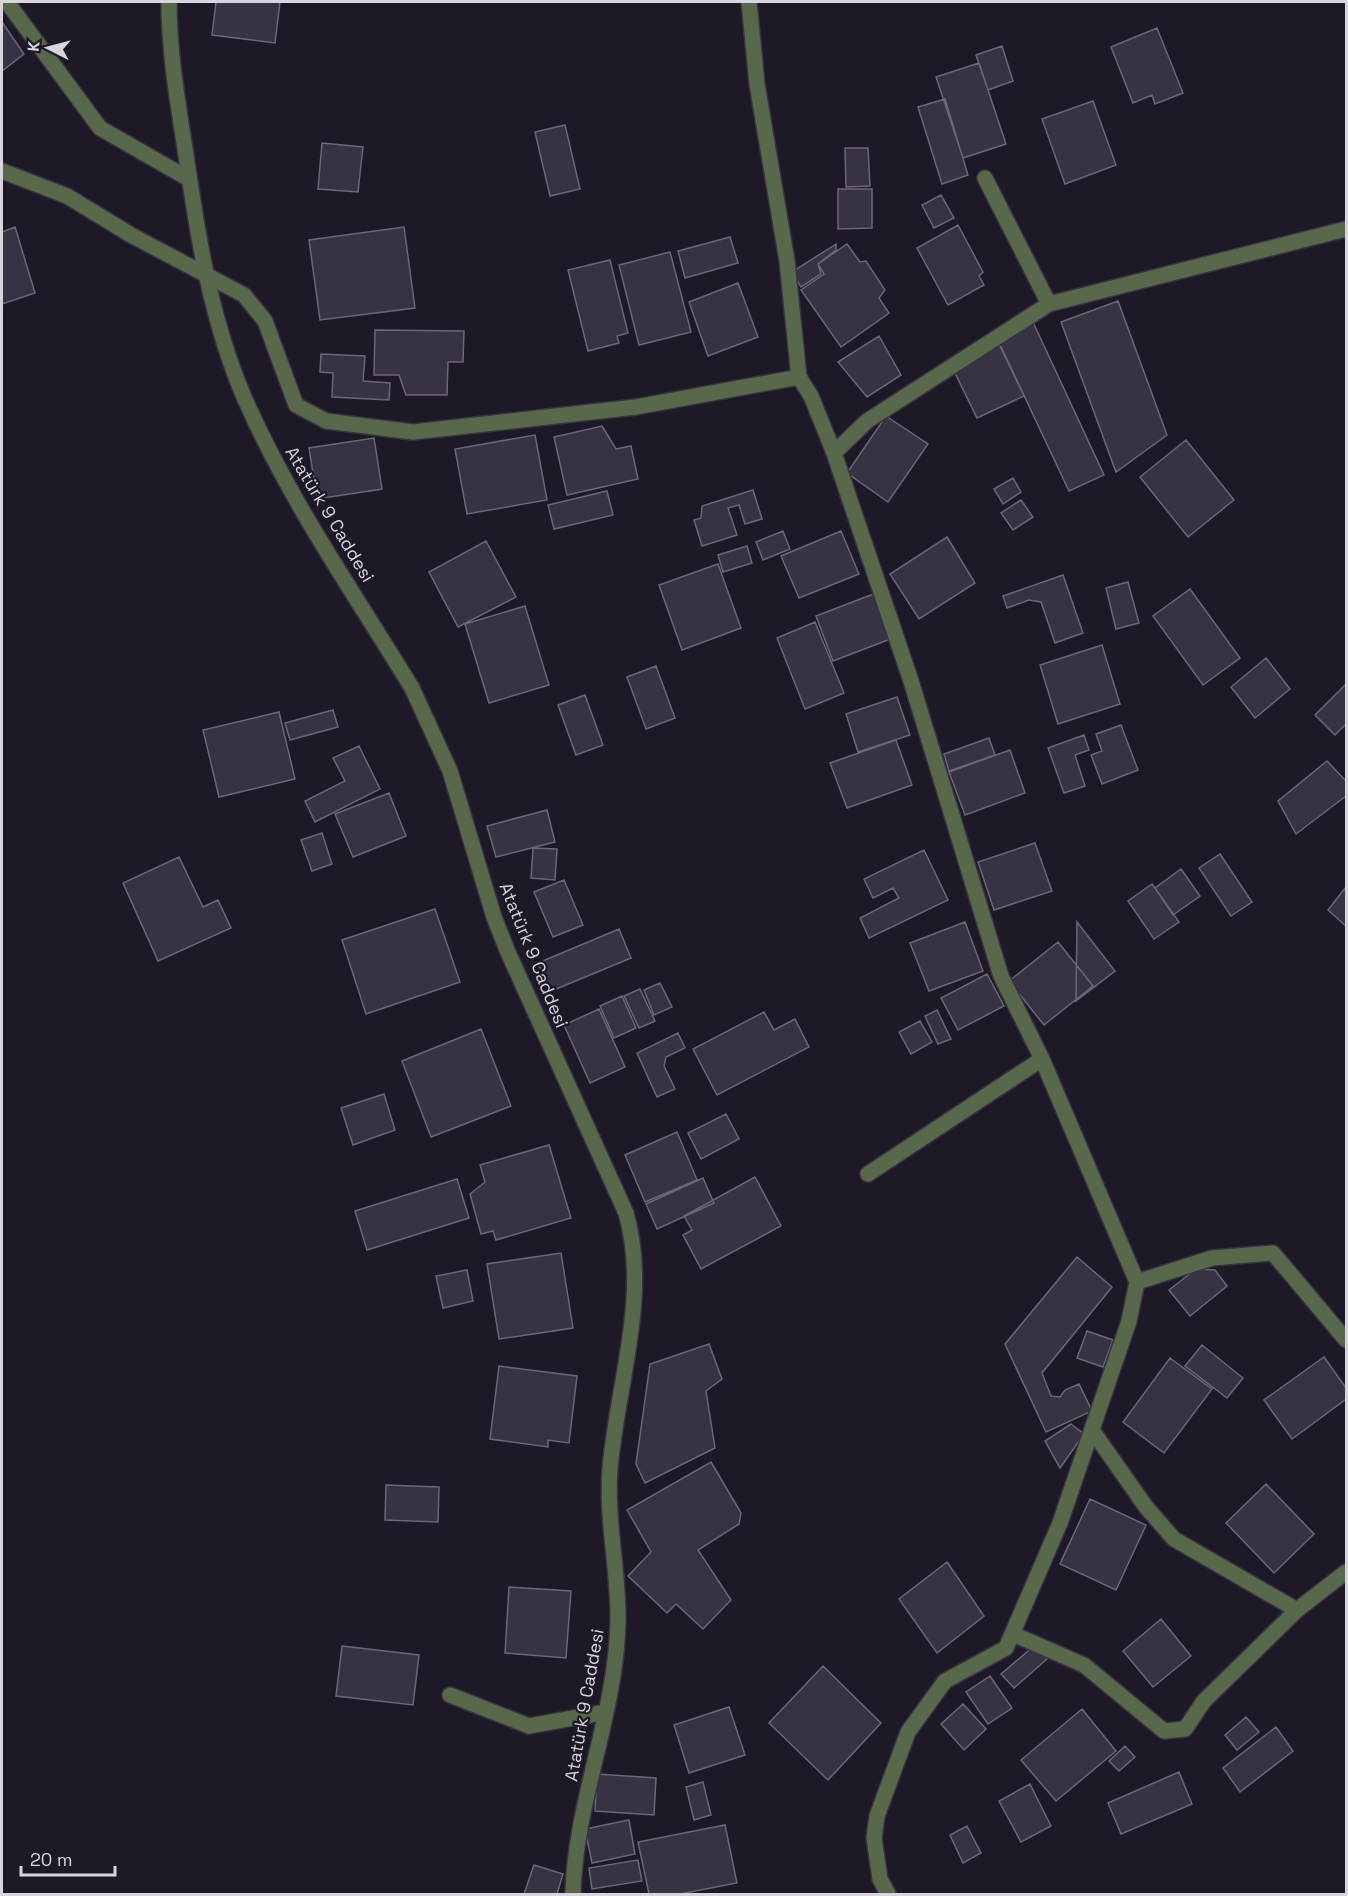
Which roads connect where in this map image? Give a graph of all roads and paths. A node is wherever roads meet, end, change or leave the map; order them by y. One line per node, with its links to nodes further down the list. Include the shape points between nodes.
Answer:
1 (7, 2): 6 (street, via 100,128)
2 (169, 2): 6 (street, Atatürk 9 Caddesi, via 175,82)
3 (749, 2): 10 (street, via 757,84 787,261)
4 (2, 171): 8 (street, via 67,196)
5 (985, 178): 9 (street)
6 (189, 179): 8 (street, Atatürk 9 Caddesi)
7 (1347, 229): 9 (street)
8 (206, 274): 10 (street, via 244,295 265,321 296,405 327,421 413,432 636,407); 21 (street, Atatürk 9 Caddesi, via 228,357 271,454 412,688 438,743 494,917 626,1214 636,1267 610,1469 609,1522 618,1622)
9 (1049, 304): 11 (street, via 867,421)
10 (799, 377): 11 (street)
11 (834, 453): 12 (street, via 911,681 1001,976)
12 (1042, 1059): 13 (street); 14 (street)
13 (868, 1174)
14 (1137, 1282): 15 (street, via 1212,1257 1273,1253); 16 (street, via 1129,1321)
15 (1347, 1340)
16 (1092, 1430): 18 (street, via 1146,1507 1174,1539); 19 (street, via 1060,1523)
17 (1347, 1572): 18 (street)
18 (1297, 1610): 19 (street, via 1204,1701 1185,1729 1164,1731 1083,1665)
19 (1013, 1634): 23 (street, via 1006,1647 945,1681 908,1732 877,1816 873,1839 880,1879)
20 (450, 1695): 21 (street, via 529,1726)
21 (606, 1712): 22 (street, Atatürk 9 Caddesi, via 576,1848)
22 (573, 1894)
23 (888, 1894)

